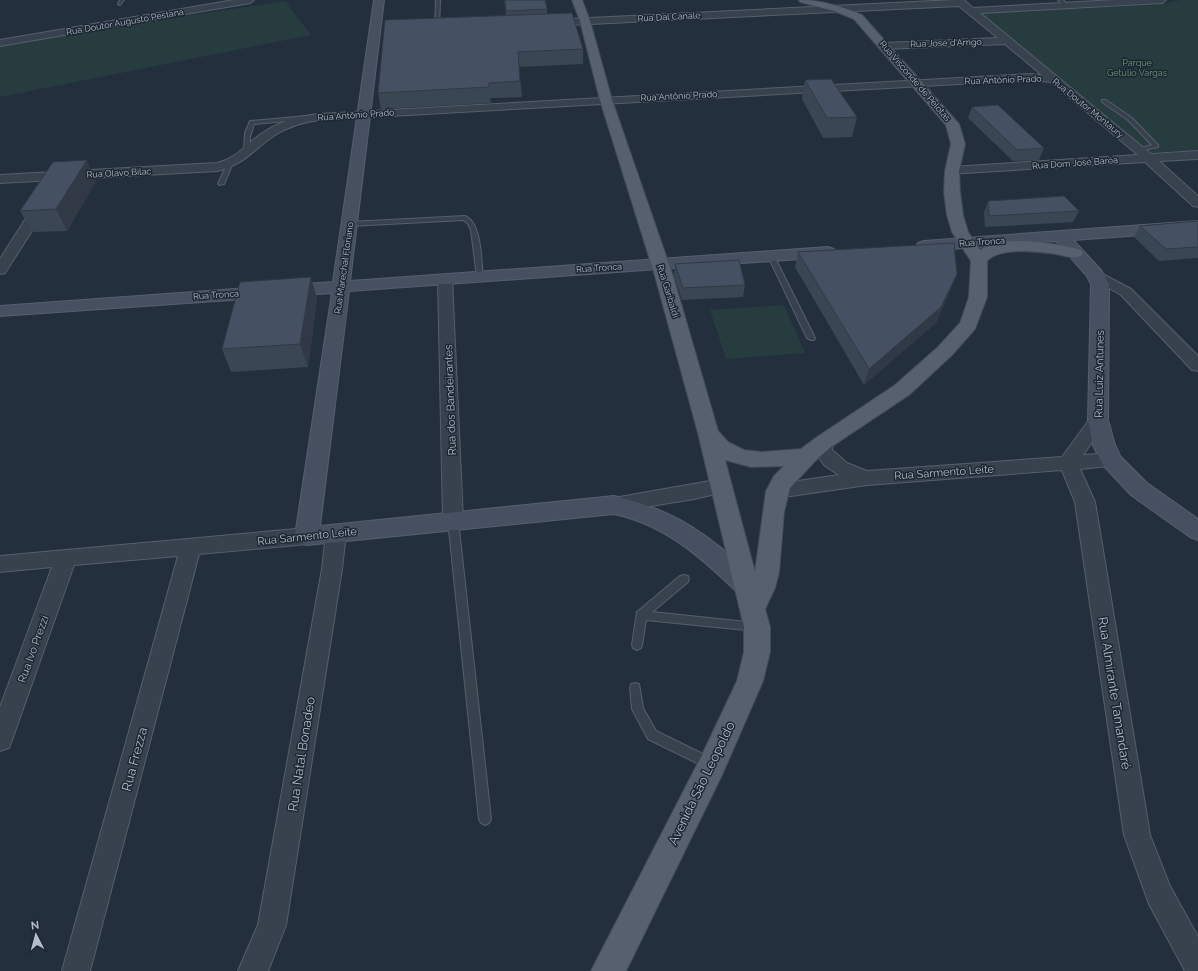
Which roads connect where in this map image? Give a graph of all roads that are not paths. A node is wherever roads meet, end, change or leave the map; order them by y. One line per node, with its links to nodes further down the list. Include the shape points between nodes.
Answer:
1 (250, 0): 16 (street, Rua Doutor Augusto Pestana)
2 (379, 0): 22 (street, Rua Marechal Floriano, via 380,31)
3 (438, 0): 14 (lane)
4 (577, 0): 12 (main road, Rua Garibaldi)
5 (804, 0): 10 (main road, Rua Visconde de Pelotas)
6 (1162, 0): 8 (street)
7 (959, 1): 10 (street, Rua Dal Canale); 11 (street, Rua Doutor Montaury)
8 (1104, 2): 9 (street)
9 (1063, 3): 11 (street)
10 (838, 9): 12 (street, Rua Dal Canale); 17 (main road, Rua Visconde de Pelotas, via 858,17)
11 (971, 11): 15 (street, Rua Doutor Montaury)
12 (585, 21): 13 (street, Rua Dal Canale); 20 (main road, Rua Garibaldi)
13 (538, 23)
14 (435, 30)
15 (1008, 41): 17 (street, Rua José d'Arrigo); 18 (street, Rua Doutor Montaury)
16 (0, 43)
17 (884, 46): 19 (main road, Rua Visconde de Pelotas)
18 (1052, 79): 19 (street, Rua Antônio Prado); 24 (street, Rua Doutor Montaury)
19 (919, 84): 20 (street, Rua Antônio Prado); 27 (main road, Rua Visconde de Pelotas, via 955,130 958,144)
20 (606, 100): 22 (street, Rua Antônio Prado); 41 (main road, Rua Garibaldi)
21 (1104, 101): 24 (lane, via 1130,119 1156,146)
22 (365, 114): 23 (street, Rua Antônio Prado); 32 (street, Rua Marechal Floriano)
23 (306, 118): 26 (street, Rua Antônio Prado, via 280,127); 26 (lane, Rua Antônio Prado, via 252,122)
24 (1143, 154): 25 (street, Rua Dom José Baréa); 27 (street, Rua Dom José Baréa); 31 (street, Rua Doutor Montaury)
25 (1198, 154)
26 (238, 159): 28 (street, Rua Olavo Bilac, via 217,167); 30 (lane)
27 (952, 171): 35 (main road, Rua Visconde de Pelotas, via 954,215)
28 (60, 176): 29 (street, Rua Olavo Bilac); 42 (street)
29 (0, 179)
30 (221, 184)
31 (1198, 203)
32 (350, 224): 44 (lane, via 465,218 474,230); 46 (street, Rua Marechal Floriano)
33 (1198, 226): 34 (street, Rua Tronca)
34 (1060, 236): 35 (street, Rua Tronca); 38 (street, Rua Luiz Antunes)
35 (966, 243): 36 (street, Rua Tronca); 40 (main road, Rua Visconde de Pelotas)
36 (911, 246)
37 (841, 251): 39 (street, Rua Tronca)
38 (1075, 253): 40 (main road, via 1046,247 998,249 985,254); 43 (street, Rua Luiz Antunes)
39 (772, 256): 41 (street, Rua Tronca); 48 (lane)
40 (979, 262): 52 (main road, via 978,297 969,325 902,390)
41 (660, 264): 44 (street, Rua Tronca); 51 (main road, Rua Garibaldi)
42 (0, 270)
43 (1095, 274): 49 (street, via 1126,292); 50 (street, Rua Luiz Antunes, via 1101,290)
44 (480, 277): 45 (street, Rua Tronca)
45 (445, 279): 46 (street, Rua Tronca); 60 (street, Rua dos Bandeirantes)
46 (342, 286): 47 (street, Rua Tronca); 63 (street, Rua Marechal Floriano)
47 (0, 311)
48 (811, 338)
49 (1198, 366)
50 (1098, 420): 54 (street, Rua Luiz Antunes, via 1104,445); 55 (street)
51 (708, 433): 53 (main road, via 720,447 741,458 767,460); 57 (main road, Rua Garibaldi)
52 (824, 442): 53 (main road); 56 (street, via 823,451 830,461 839,468)
53 (806, 456): 58 (main road)
54 (1111, 460): 55 (street, Rua Sarmento Leite); 61 (street, Rua Luiz Antunes, via 1139,489)
55 (1068, 463): 56 (street, Rua Sarmento Leite); 75 (street, Rua Almirante Tamandaré, via 1085,502 1137,835 1159,894)
56 (867, 478): 58 (street, Rua Sarmento Leite)
57 (722, 486): 59 (street, Rua Sarmento Leite, via 699,492 639,498); 68 (main road, Rua Garibaldi)
58 (777, 491): 68 (main road, via 767,572 763,588)
59 (614, 505): 60 (street, Rua Sarmento Leite); 68 (street, Rua Sarmento Leite, via 634,508 678,528 699,542)
60 (453, 520): 62 (street, Rua Sarmento Leite); 74 (lane)
61 (1198, 531)
62 (336, 533): 63 (street, Rua Sarmento Leite); 77 (street, Rua Natal Bonadeo, via 272,925)
63 (307, 536): 64 (street, Rua Sarmento Leite)
64 (191, 546): 65 (street, Rua Sarmento Leite); 76 (street, Rua Frezza)
65 (66, 558): 66 (street, Rua Sarmento Leite); 72 (street, Rua Ivo Prezzi)
66 (0, 564)
67 (684, 579): 69 (lane)
68 (752, 607): 69 (lane); 73 (main road, Avenida São Leopoldo, via 757,652 750,681)
69 (641, 616): 70 (lane)
70 (637, 645)
71 (635, 688): 73 (lane, via 638,709 652,735)
72 (0, 740)
73 (712, 765): 78 (main road, Avenida São Leopoldo)
74 (485, 819)
75 (1198, 966)
76 (76, 971)
77 (252, 971)
78 (608, 971)

